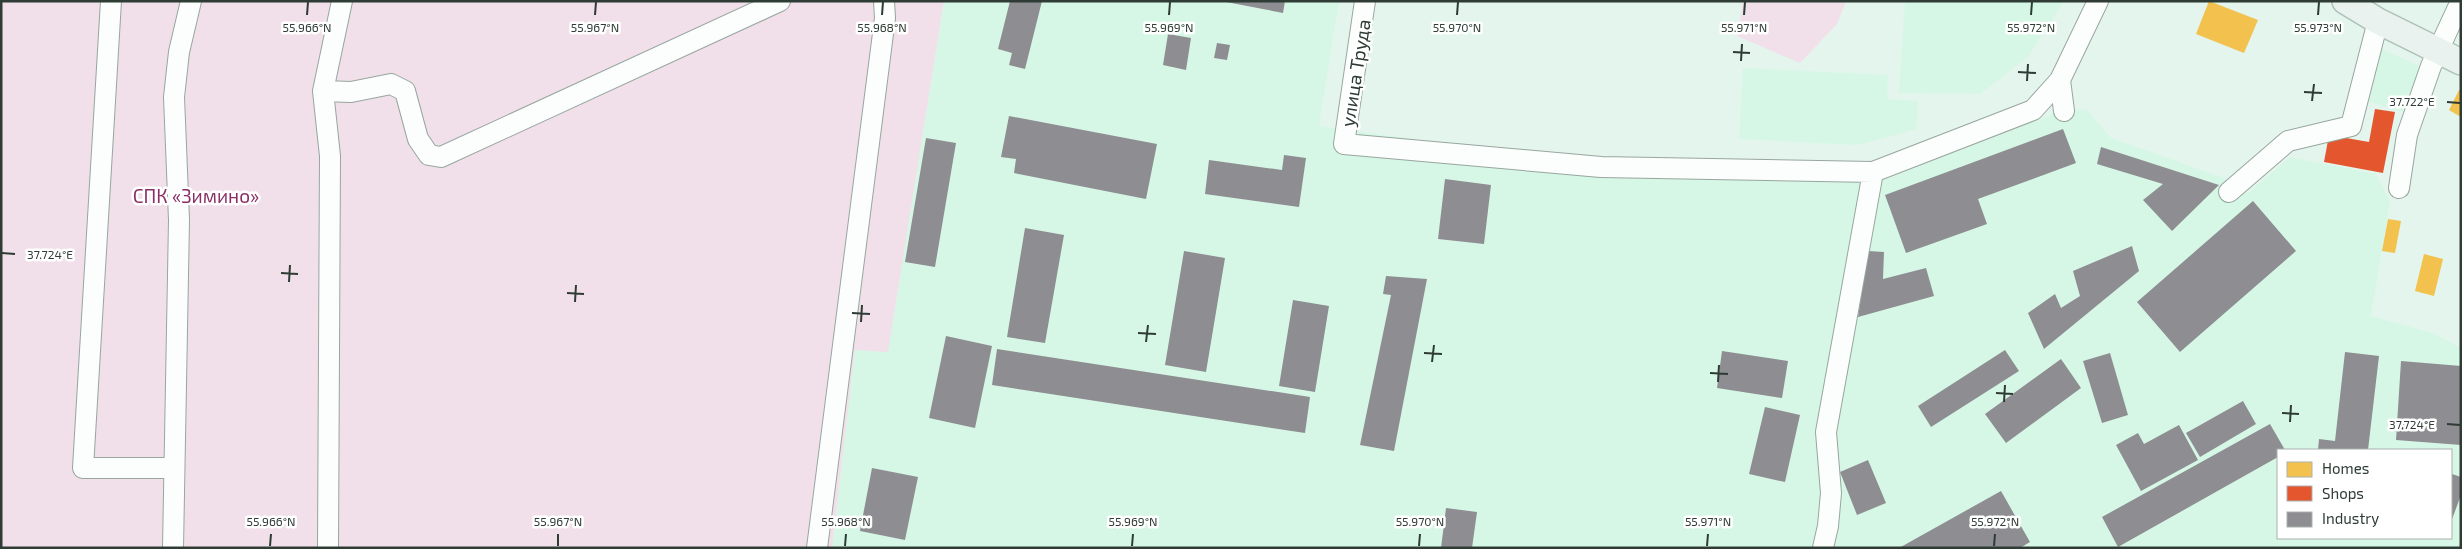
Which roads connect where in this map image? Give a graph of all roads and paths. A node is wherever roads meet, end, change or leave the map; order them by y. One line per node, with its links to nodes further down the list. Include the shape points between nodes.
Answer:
1 (111, 1): 18 (street, via 83,468)
2 (191, 1): 18 (street, via 179,52 174,97 179,220)
3 (342, 1): 13 (street)
4 (780, 1): 13 (street, via 441,157 429,154 418,139 405,92 391,84 351,92)
5 (884, 1): 21 (street, via 885,18)
6 (1365, 1): 15 (street, улица Труда, via 1344,144 1601,167)
7 (2098, 1): 12 (street)
8 (2461, 1): 10 (street)
9 (2362, 9): 10 (main road); 17 (street, via 2351,126 2288,141)
10 (2438, 50): 11 (main road); 16 (street, via 2407,135)
11 (2461, 62)
12 (2060, 80): 14 (street); 15 (street, via 2033,110)
13 (323, 91): 20 (street, via 330,156)
14 (2064, 112)
15 (1872, 172): 22 (street, via 1826,432 1831,493)
16 (2399, 188)
17 (2229, 192)
18 (173, 468): 19 (street)
19 (173, 548)
20 (328, 548)
21 (817, 548)
22 (1823, 548)

